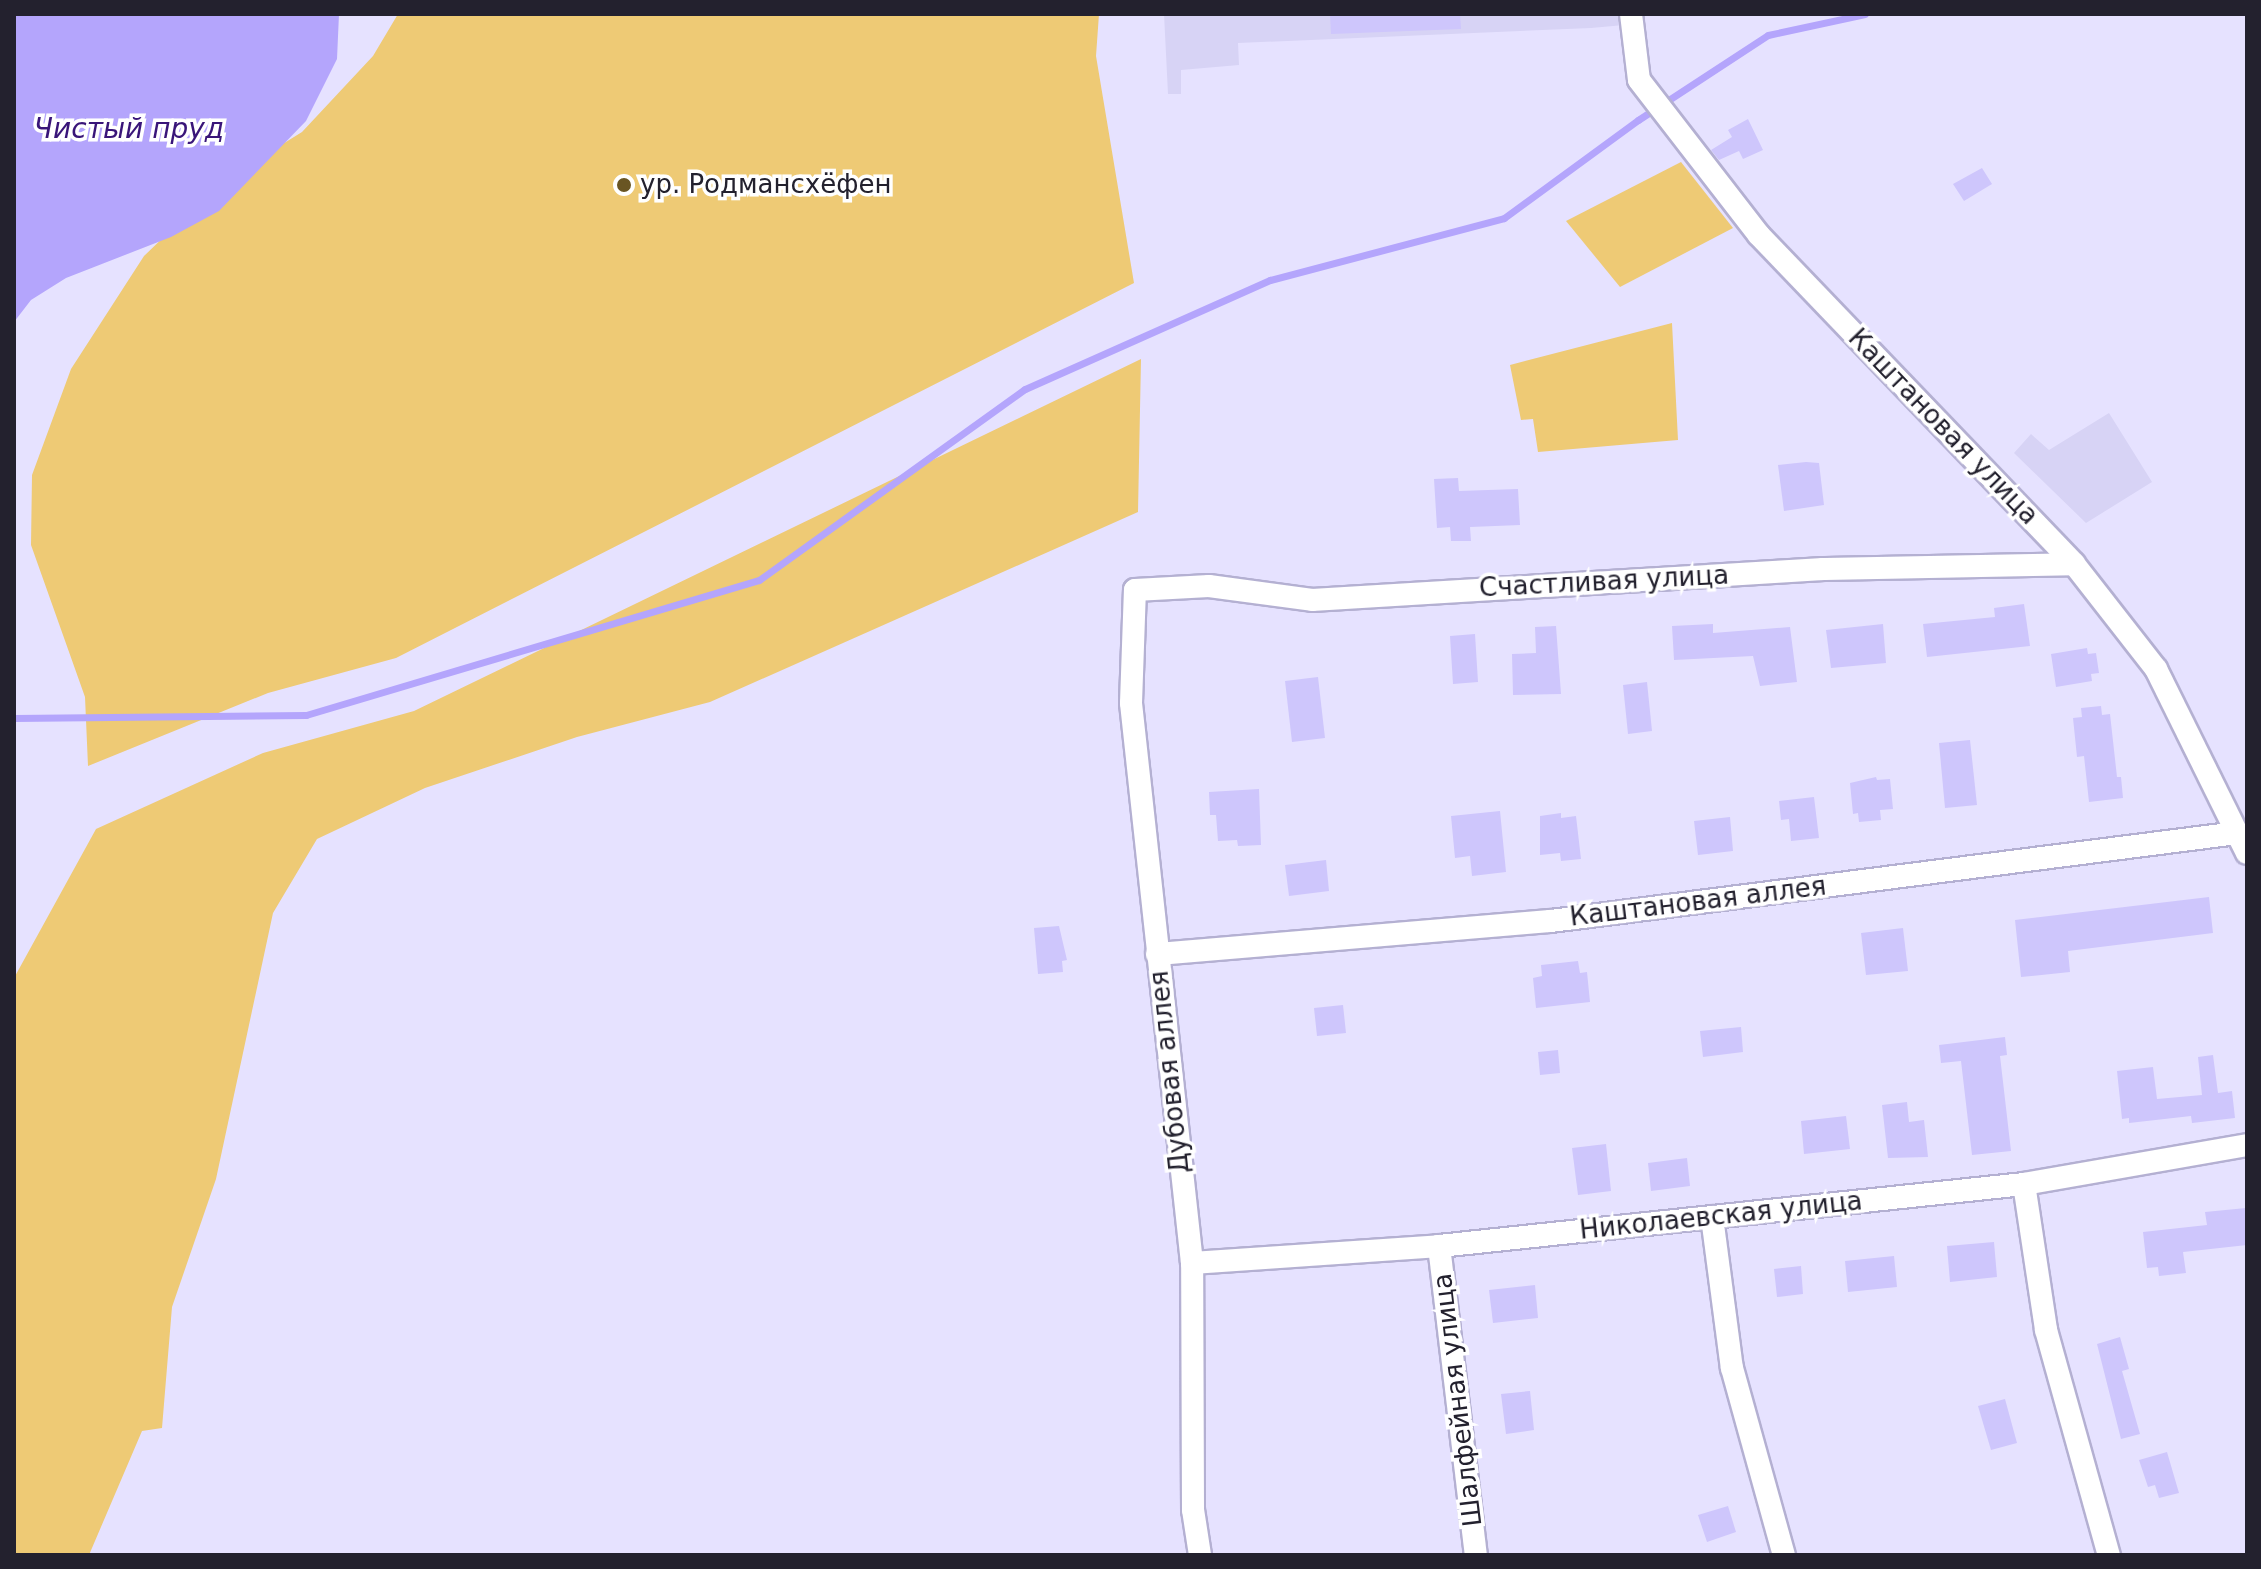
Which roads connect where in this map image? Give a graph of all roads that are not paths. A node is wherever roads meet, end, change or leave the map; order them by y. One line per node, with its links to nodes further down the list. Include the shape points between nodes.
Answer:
1 (1631, 14): 2 (street, Каштановая улица, via 1639,80 1759,235)
2 (2074, 564): 3 (street, Счастливая улица, via 1823,569 1312,600 1209,586); 4 (street, Каштановая улица, via 2156,669)
3 (1135, 590): 5 (street, Дубовая аллея, via 1131,703)
4 (2242, 843): 5 (street, Каштановая аллея, via 1551,921)
5 (1157, 954): 10 (street, Дубовая аллея)
6 (2247, 1145): 7 (street, Николаевская улица)
7 (2024, 1184): 8 (street, Николаевская улица); 14 (street, via 2046,1330)
8 (1712, 1217): 9 (street, Николаевская улица); 13 (street, via 1732,1368)
9 (1439, 1246): 10 (street, Николаевская улица); 12 (street, Шалфейная улица)
10 (1192, 1263): 11 (street, Дубовая аллея, via 1193,1510)
11 (1200, 1555)
12 (1476, 1555)
13 (1784, 1555)
14 (2109, 1555)

